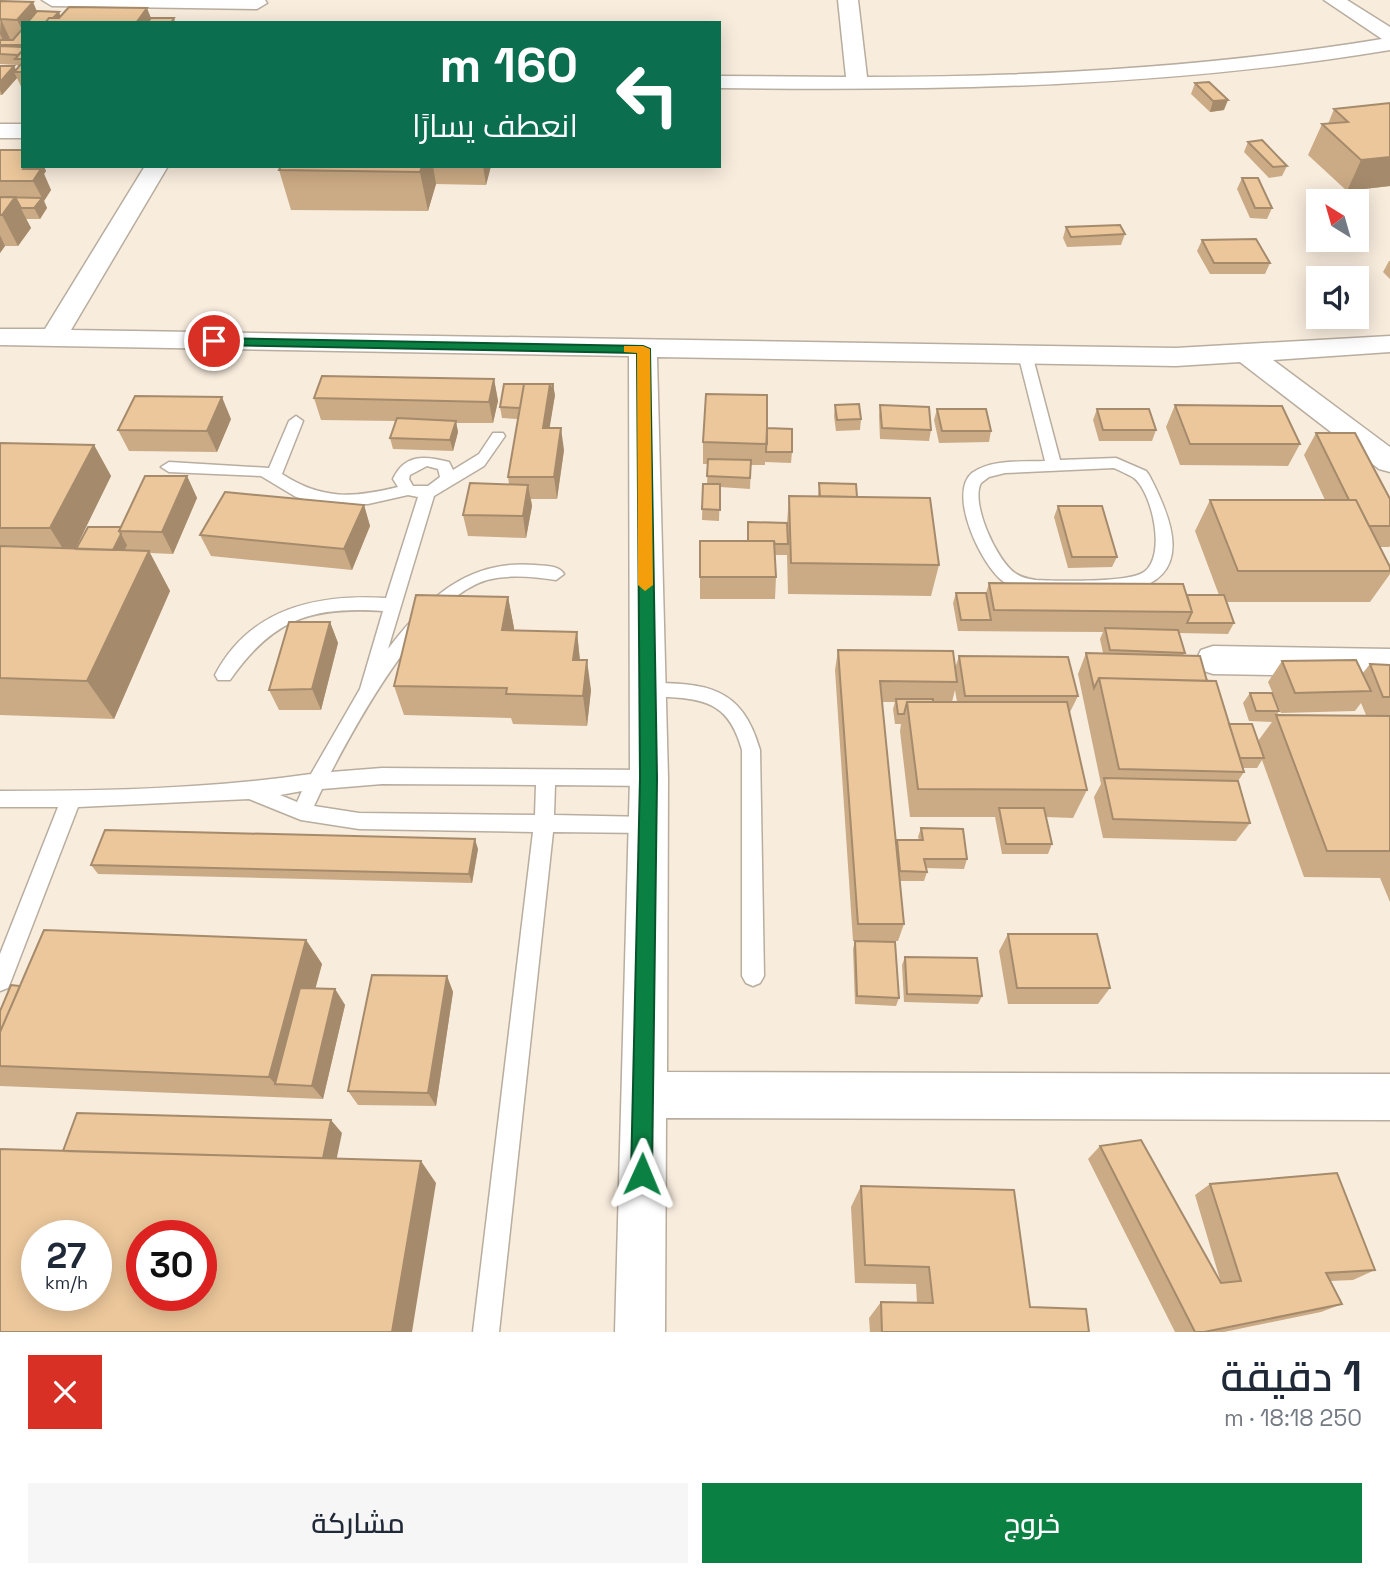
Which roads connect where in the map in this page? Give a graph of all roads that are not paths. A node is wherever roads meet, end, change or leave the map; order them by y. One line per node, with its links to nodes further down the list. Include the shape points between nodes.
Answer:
1 (52, 0): 2 (street)
2 (111, 0): 5 (street)
3 (848, 0): 11 (street)
4 (1334, 0): 8 (street)
5 (145, 1): 6 (street)
6 (257, 1): 7 (street)
7 (246, 21)
8 (1390, 36)
9 (1390, 44): 11 (street, via 1262,65 1146,77)
10 (721, 82): 11 (street)
11 (857, 84)
12 (0, 131): 13 (street)
13 (21, 131)
14 (156, 168): 16 (street)
15 (0, 337): 16 (street)
16 (53, 338): 18 (street)
17 (1390, 344): 20 (street)
18 (643, 349): 19 (street); 35 (street)
19 (1025, 354): 20 (street); 24 (lane)
20 (1249, 355): 23 (street)
21 (296, 421): 26 (lane)
22 (498, 436): 27 (lane, via 478,464)
23 (1390, 462)
24 (1054, 466): 24 (lane, via 989,471 976,478 970,489 988,555 996,568 1026,585 1044,587 1131,584 1155,573 1168,545 1141,475 1116,463)
25 (169, 467): 26 (lane)
26 (274, 475): 28 (lane, via 299,492 332,500 376,498)
27 (448, 478): 28 (lane, via 444,466 418,462 409,466 401,479); 29 (lane)
28 (408, 490): 29 (lane)
29 (427, 493): 31 (lane)
30 (556, 574): 36 (lane, via 528,569 499,571 470,579 446,594 426,613)
31 (391, 605): 34 (lane, via 345,600 286,615 238,651); 36 (lane)
32 (1213, 660): 33 (street)
33 (1390, 663)
34 (224, 675)
35 (646, 690): 38 (street); 46 (lane, via 687,690 712,696 733,709 747,728 751,750)
36 (362, 706): 39 (lane)
37 (546, 778): 38 (lane); 39 (lane); 44 (lane)
38 (649, 778): 45 (street)
39 (316, 780): 40 (lane); 43 (lane)
40 (250, 791): 42 (lane); 43 (lane)
41 (0, 799): 42 (lane)
42 (71, 799): 47 (lane)
43 (301, 812): 44 (lane, via 359,821)
44 (544, 824): 45 (lane); 50 (lane)
45 (648, 825): 48 (street)
46 (752, 976)
47 (0, 981)
48 (642, 1095): 49 (street); 51 (street)
49 (1390, 1097)
50 (486, 1332)
51 (640, 1332)

